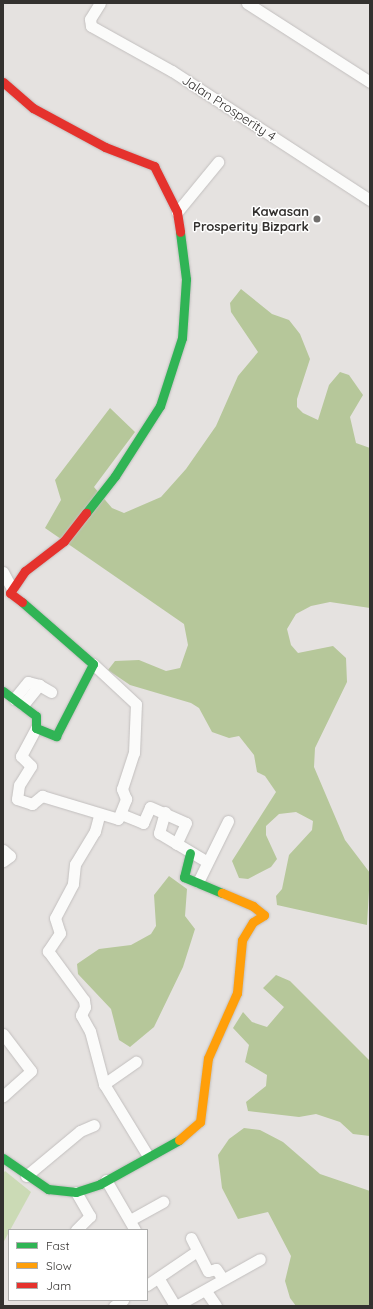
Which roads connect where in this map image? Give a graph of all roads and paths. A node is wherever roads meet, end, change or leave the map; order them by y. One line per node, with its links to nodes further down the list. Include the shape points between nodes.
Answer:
1 (100, 3): 6 (street, Jalan Prosperity 4, via 90,19 91,26 172,71)
2 (247, 3): 4 (street)
3 (3, 82): 7 (street, via 33,108 112,150 151,163)
4 (370, 82)
5 (218, 162): 7 (street)
6 (370, 200)
7 (177, 212): 9 (street, via 186,279 182,338 160,406 114,476 64,541 25,571)
8 (3, 572): 9 (street)
9 (12, 589): 10 (street, via 10,595 38,613)
10 (93, 664): 14 (street, via 59,734 52,737); 16 (street, via 136,704 134,753 122,789 126,799)
11 (3, 691): 13 (street)
12 (51, 692): 13 (street, via 39,685)
13 (19, 702): 14 (street, via 36,716)
14 (36, 728): 17 (street, via 21,756 32,766 19,785 17,799 32,804 42,796)
15 (165, 812): 16 (street, via 150,807 143,823); 19 (street, via 158,832); 19 (street, via 186,823)
16 (121, 814): 17 (street, via 116,820)
17 (99, 816): 27 (street, via 95,831 75,864 73,884 55,918 60,933 48,951 86,1005 81,1015 90,1031)
18 (228, 821): 23 (street)
19 (176, 844): 21 (street)
20 (3, 850): 22 (street, via 9,851 10,857)
21 (190, 853): 23 (street); 24 (street, via 183,875)
22 (3, 861)
23 (206, 861): 24 (street)
24 (198, 882): 30 (street, via 253,906 264,915 252,922 242,940 236,993 208,1058 202,1118 176,1143)
25 (3, 1034): 28 (street, via 31,1071)
26 (136, 1062): 27 (street)
27 (104, 1084): 30 (street)
28 (3, 1096)
29 (94, 1125): 32 (street, via 80,1131)
30 (148, 1156): 33 (street)
31 (3, 1158): 32 (street)
32 (26, 1176): 34 (street, via 54,1192)
33 (106, 1180): 34 (street); 36 (street)
34 (76, 1192): 37 (street, via 90,1216)
35 (163, 1202): 36 (street)
36 (133, 1225)
37 (77, 1229)
38 (191, 1238): 39 (street)
39 (197, 1251): 41 (street); 42 (street, via 208,1271 216,1269)
40 (260, 1259): 42 (street)
41 (159, 1279): 43 (street); 45 (street)
42 (223, 1279): 44 (street)
43 (148, 1284)
44 (206, 1291): 45 (street); 46 (street)
45 (176, 1306)
46 (216, 1306)

